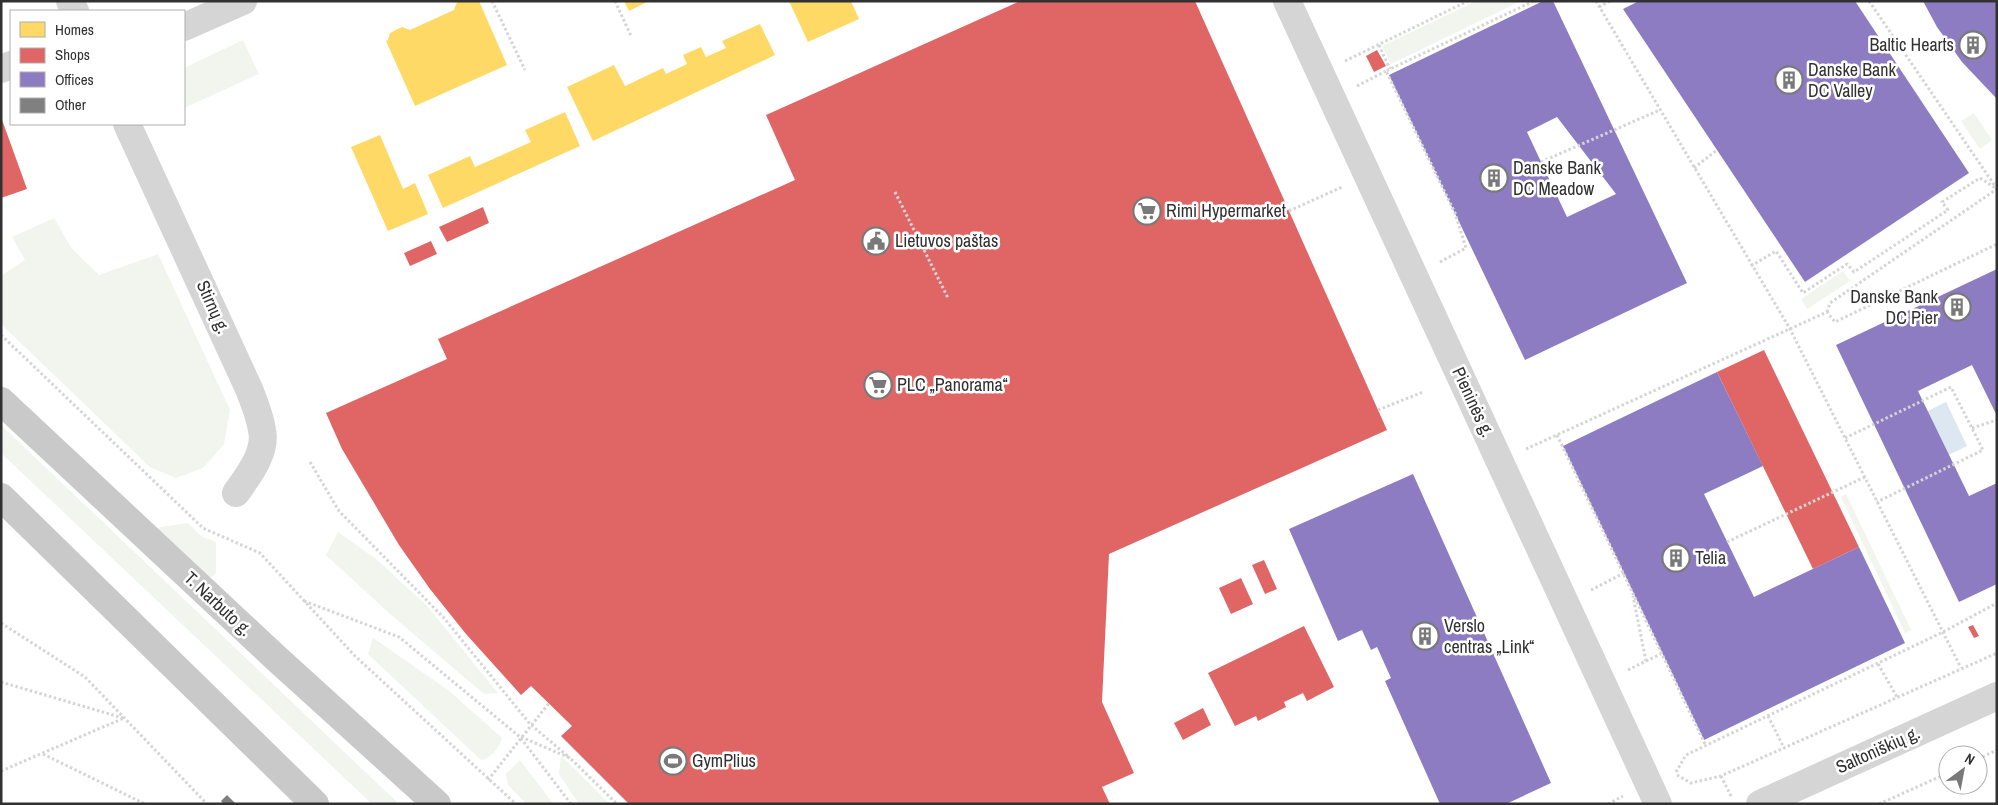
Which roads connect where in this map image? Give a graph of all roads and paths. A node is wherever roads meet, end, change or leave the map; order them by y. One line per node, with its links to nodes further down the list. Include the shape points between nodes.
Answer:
1 (243, 1): 11 (street)
2 (492, 1): 16 (path)
3 (615, 1): 12 (path)
4 (1286, 1): 83 (street, Pieninės g.)
5 (1468, 1): 13 (path)
6 (1534, 1): 15 (path)
7 (1596, 1): 10 (path)
8 (1610, 1): 10 (path)
9 (1869, 1): 24 (path)
10 (1599, 7): 19 (path)
11 (185, 27)
12 (631, 36)
13 (1379, 45): 14 (path); 15 (path)
14 (1345, 61)
15 (1390, 69): 17 (path)
16 (525, 70)
17 (1386, 71): 18 (path); 27 (path, via 1455,213 1466,248)
18 (1356, 86)
19 (1660, 110): 22 (path); 23 (path)
20 (127, 125): 43 (street, Stirnų g., via 250,389 263,432 254,467)
21 (1717, 150): 23 (path)
22 (1541, 162)
23 (1694, 168): 28 (path)
24 (1997, 189): 28 (path, via 1980,178 1942,202 1948,210 1854,272 1847,264 1803,293 1776,251); 30 (path, via 1830,303)
25 (895, 192): 29 (path)
26 (1997, 244): 30 (path, via 1836,322)
27 (1439, 263)
28 (1752, 266): 31 (path)
29 (948, 298)
30 (1827, 312): 31 (path)
31 (1790, 328): 38 (path); 39 (path)
32 (1, 336): 50 (path, via 191,518 203,528 260,553)
33 (1423, 392): 35 (path)
34 (1, 401): 79 (main road, T. Narbuto g.)
35 (1378, 410)
36 (1997, 420): 37 (path)
37 (1972, 428): 39 (path, via 1951,387); 45 (path, via 1982,450)
38 (1557, 435): 40 (path); 47 (path)
39 (1845, 438): 42 (path)
40 (1526, 449)
41 (310, 462): 66 (path, via 339,511 444,618)
42 (1865, 477): 45 (path); 46 (path)
43 (236, 493)
44 (1, 497): 78 (main road)
45 (1877, 502): 53 (path)
46 (1728, 542)
47 (1624, 573): 48 (path); 49 (path)
48 (1591, 590)
49 (1632, 591): 54 (path); 56 (path)
50 (301, 600): 67 (path, via 399,637); 75 (path, via 355,656)
51 (1997, 603): 53 (path)
52 (1, 623): 65 (path, via 85,677)
53 (1943, 632): 57 (path); 58 (path)
54 (1662, 653): 56 (path); 68 (path)
55 (1997, 653): 58 (path)
56 (1646, 661): 59 (path)
57 (1878, 664): 62 (path); 64 (path)
58 (1961, 668): 62 (path)
59 (1628, 670)
60 (1, 682): 65 (path)
61 (1997, 696): 85 (street, Saltoniškių g.)
62 (1897, 697): 69 (path)
63 (549, 703): 66 (path)
64 (1768, 716): 68 (path); 69 (path)
65 (124, 718): 70 (path); 77 (path)
66 (530, 724): 67 (path); 71 (path)
67 (520, 737): 71 (path); 75 (path); 81 (path)
68 (1706, 746): 73 (path, via 1686,755 1675,774 1691,784)
69 (1784, 748): 73 (path)
70 (42, 754): 72 (path); 76 (path)
71 (570, 758): 82 (path)
72 (1, 771)
73 (1721, 776): 84 (path)
74 (1938, 777): 86 (path)
75 (488, 780): 80 (path)
76 (145, 804)
77 (206, 804)
78 (314, 804)
79 (437, 804)
80 (516, 804)
81 (570, 804)
82 (617, 804)
83 (1658, 804)
84 (1734, 804)
85 (1760, 804)
86 (1879, 804)

